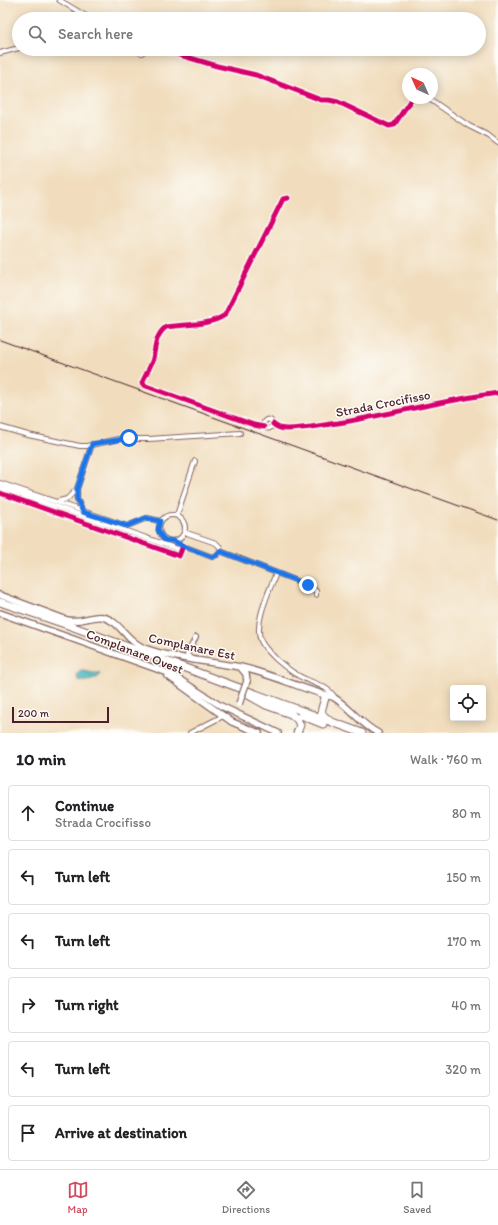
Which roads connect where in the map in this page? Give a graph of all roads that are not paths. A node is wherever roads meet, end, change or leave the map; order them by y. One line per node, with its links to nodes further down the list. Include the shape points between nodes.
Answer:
1 (59, 0): 2 (street)
2 (80, 12)
3 (12, 50): 4 (street)
4 (0, 53)
5 (182, 56): 6 (street, via 256,75 321,100 338,102 389,126 394,125)
6 (408, 104)
7 (437, 104): 8 (street)
8 (498, 143)
9 (288, 198): 12 (street, via 283,199 225,315 210,322 166,327 161,330 142,383)
10 (498, 393): 13 (street, Strada Crocifisso, via 326,425 284,429)
11 (264, 421): 12 (street); 13 (street, via 270,420); 15 (street)
12 (254, 425): 15 (street)
13 (272, 426): 15 (street, via 266,429)
14 (0, 427): 17 (street, via 80,446)
15 (264, 427)
16 (240, 433): 17 (street, via 129,438)
17 (92, 444): 21 (street)
18 (195, 461): 25 (street)
19 (0, 483): 23 (street)
20 (0, 487): 29 (street)
21 (77, 489): 23 (street, via 67,499); 24 (street, via 77,499)
22 (0, 493): 29 (street, via 179,556)
23 (56, 502): 24 (street)
24 (83, 512): 26 (street, via 127,526 146,518)
25 (177, 515): 26 (street, via 169,514); 27 (street, via 183,520)
26 (160, 521): 28 (street, via 158,530 162,537)
27 (184, 532): 28 (street); 30 (street, via 216,543)
28 (174, 541): 29 (street)
29 (182, 548): 30 (street, via 212,557)
30 (220, 551): 31 (street)
31 (276, 573): 33 (street, via 314,588); 45 (street, via 259,621 260,640 272,656 283,665 299,676 327,688)
32 (0, 595): 38 (main road, Complanare Est, via 67,620 77,621 97,616 107,618 142,648)
33 (316, 595)
34 (0, 602): 48 (highway)
35 (0, 606): 44 (highway)
36 (0, 613): 40 (main road, Complanare Ovest)
37 (196, 637): 38 (street, via 186,654)
38 (190, 658): 39 (main road, Complanare Est)
39 (240, 667): 41 (main road, Complanare Est); 42 (main road, via 246,674)
40 (162, 670): 47 (main road, Complanare Ovest, via 176,676); 49 (main road)
41 (257, 672): 42 (main road); 43 (main road, Complanare Est)
42 (247, 681): 46 (main road, bridge)
43 (325, 695): 45 (main road, Complanare Est); 48 (highway, via 321,698 320,706); 51 (highway, via 322,712)
44 (250, 696): 51 (highway); 55 (highway, via 294,716 300,725)
45 (336, 698): 59 (main road, Complanare Est, via 365,725)
46 (239, 704): 47 (main road); 50 (main road)
47 (229, 710): 50 (main road, Complanare Ovest)
48 (312, 714): 51 (highway)
49 (222, 716): 52 (street); 53 (main road)
50 (243, 717): 54 (main road, Complanare Ovest)
51 (331, 724): 56 (highway, via 309,723); 57 (highway); 58 (highway)
52 (190, 733)
53 (259, 733)
54 (278, 733)
55 (297, 733)
56 (301, 733)
57 (348, 733)
58 (362, 733)
59 (378, 733)

